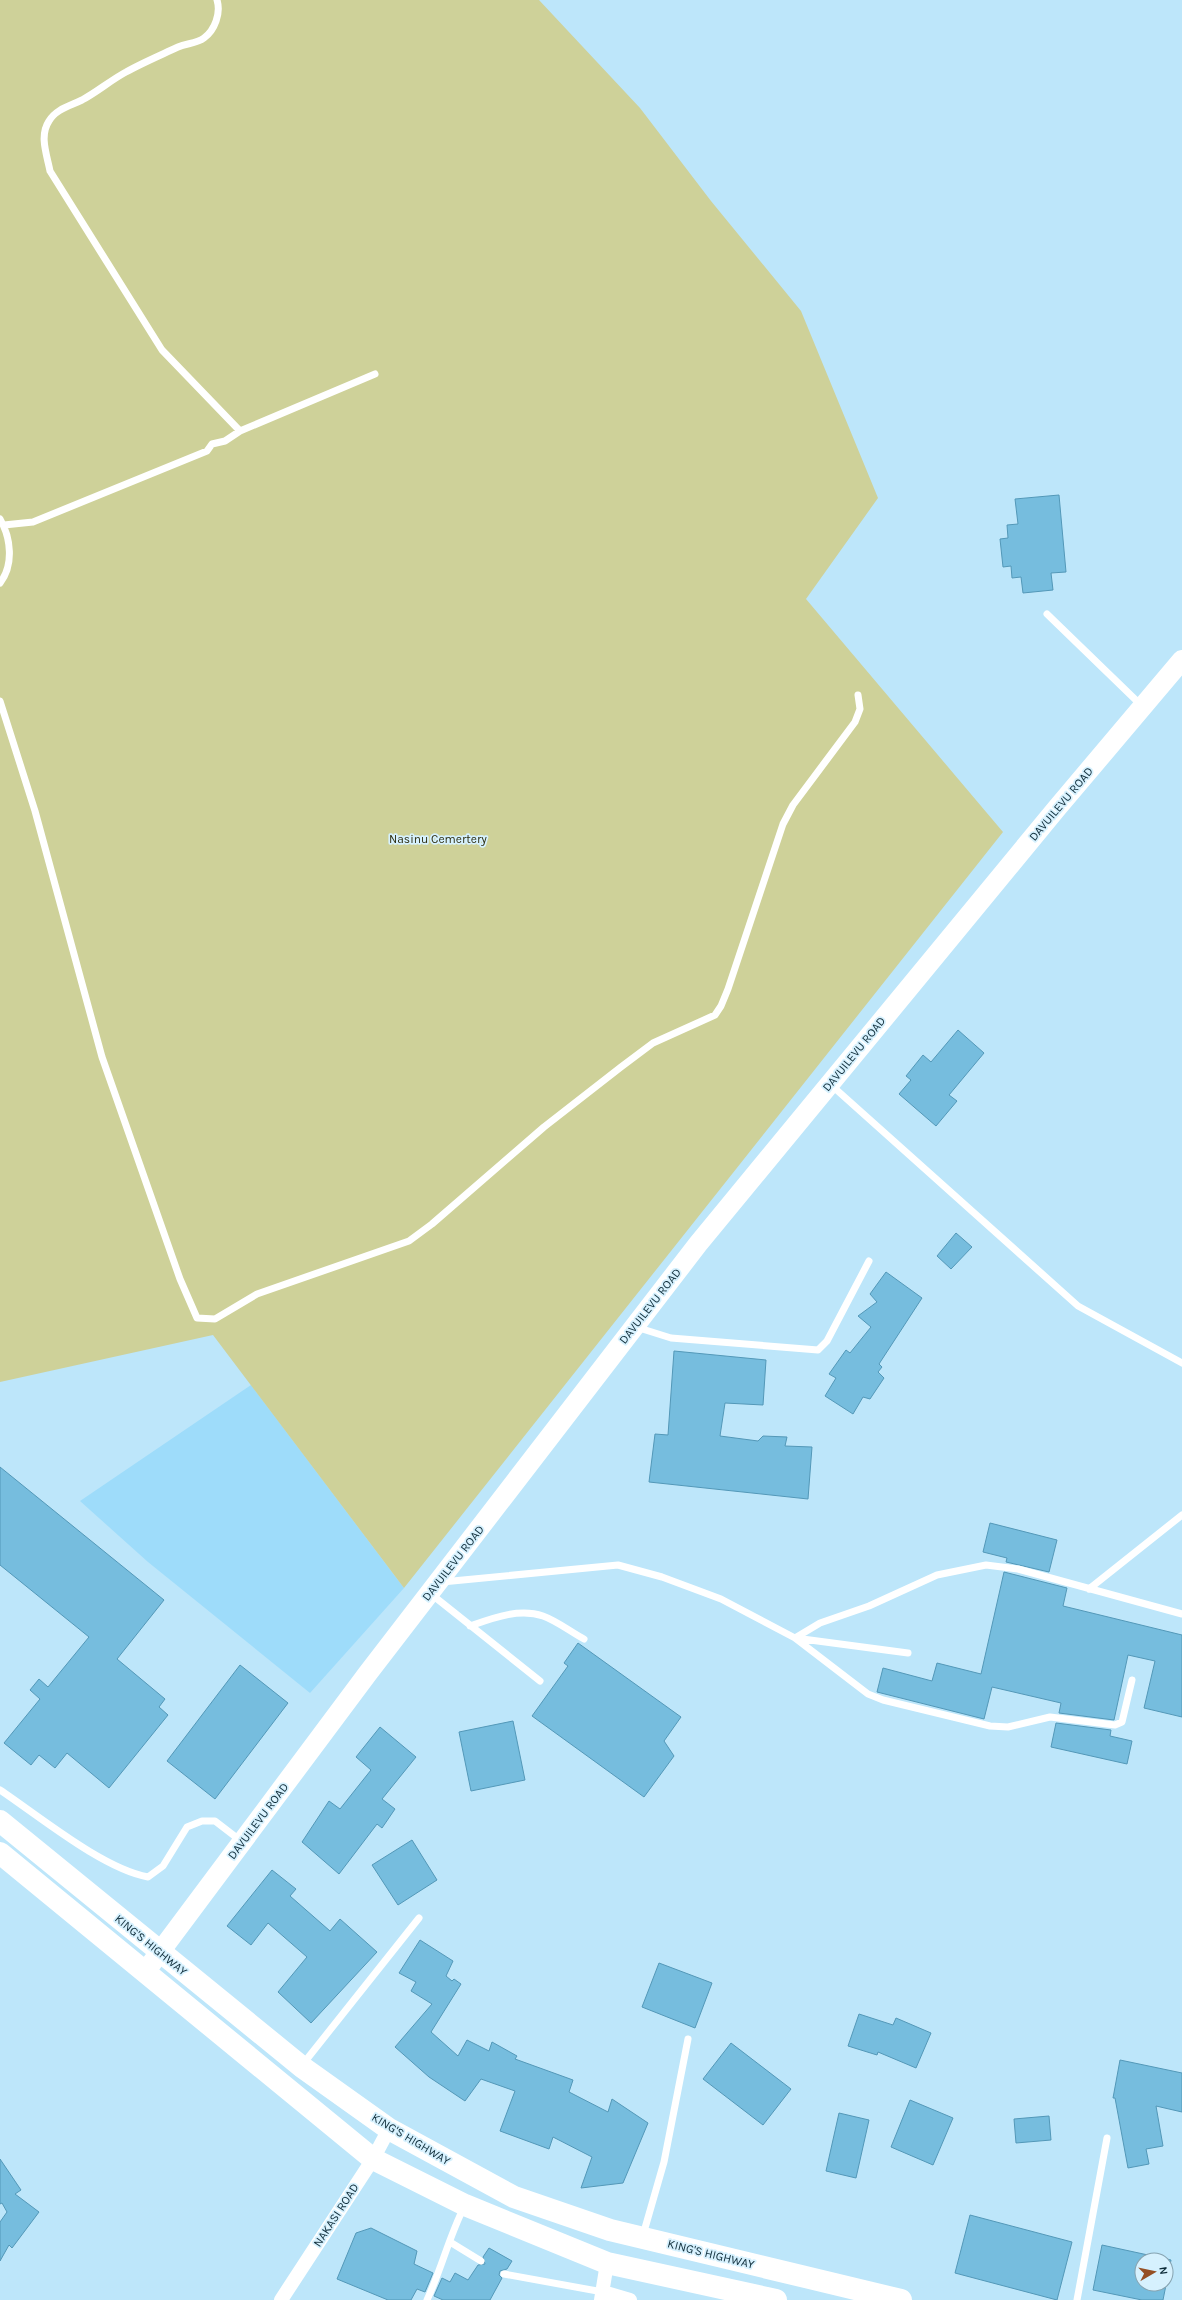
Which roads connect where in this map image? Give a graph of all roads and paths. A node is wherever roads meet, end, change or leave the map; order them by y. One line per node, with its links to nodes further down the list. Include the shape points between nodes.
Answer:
1 (217, 0): 3 (lane, via 218,17 204,38 193,44 180,46 126,72 82,100 56,112 47,126 44,142 50,171 162,350)
2 (375, 374): 3 (lane)
3 (240, 431): 4 (lane, via 225,441 212,444 207,451 199,455 33,522)
4 (2, 522): 5 (lane, via 10,553 8,567)
5 (0, 583)
6 (1047, 614): 10 (lane)
7 (1182, 660): 10 (street, DAVUILEVU ROAD)
8 (858, 695): 9 (lane, via 860,710 855,722 793,805 783,824 728,989 714,1015 653,1044 620,1067 544,1127 415,1237 384,1251 257,1294 214,1319 197,1318 180,1279 102,1057 35,811)
9 (0, 701)
10 (1143, 706): 11 (street, DAVUILEVU ROAD)
11 (830, 1084): 13 (street, DAVUILEVU ROAD, via 698,1244); 14 (lane, via 1078,1306)
12 (869, 1261): 13 (lane, via 827,1340 818,1350 671,1338)
13 (634, 1327): 16 (street, DAVUILEVU ROAD)
14 (1182, 1363)
15 (1182, 1514): 17 (lane)
16 (434, 1588): 19 (lane); 20 (lane, via 618,1565 662,1577 721,1599); 27 (street, DAVUILEVU ROAD)
17 (1089, 1589): 18 (lane); 20 (lane, via 1002,1566 970,1566 937,1575 869,1606 820,1623)
18 (1182, 1614)
19 (470, 1626): 21 (lane, via 522,1612 544,1616); 24 (lane)
20 (795, 1638): 22 (lane); 23 (lane, via 868,1694 882,1700 990,1726 1008,1727 1050,1716 1115,1725 1122,1722)
21 (584, 1639)
22 (908, 1653)
23 (1132, 1680)
24 (540, 1681)
25 (0, 1790): 27 (lane, via 91,1852 132,1874 148,1877 163,1866 187,1827 202,1821 215,1821)
26 (0, 1821): 30 (highway, KING'S HIGHWAY)
27 (242, 1842): 30 (street, DAVUILEVU ROAD)
28 (4, 1859): 31 (highway, KING'S HIGHWAY)
29 (418, 1918): 33 (lane)
30 (160, 1953): 31 (street, DAVUILEVU ROAD); 33 (highway, KING'S HIGHWAY)
31 (145, 1972): 36 (highway, KING'S HIGHWAY)
32 (688, 2039): 38 (lane, via 664,2162)
33 (302, 2067): 34 (highway, KING'S HIGHWAY)
34 (389, 2129): 36 (street, NAKASI ROAD); 38 (highway, KING'S HIGHWAY, via 514,2197 610,2230)
35 (1107, 2138): 49 (lane)
36 (373, 2159): 37 (highway, KING'S HIGHWAY); 44 (street, NAKASI ROAD)
37 (465, 2205): 39 (lane); 41 (highway, KING'S HIGHWAY)
38 (643, 2238): 48 (highway, KING'S HIGHWAY)
39 (450, 2242): 40 (lane); 45 (lane)
40 (481, 2261)
41 (607, 2263): 43 (street); 47 (highway, KING'S HIGHWAY)
42 (504, 2274): 43 (lane)
43 (602, 2296): 46 (street)
44 (281, 2300)
45 (427, 2300)
46 (630, 2300)
47 (776, 2300)
48 (901, 2300)
49 (1077, 2300)

